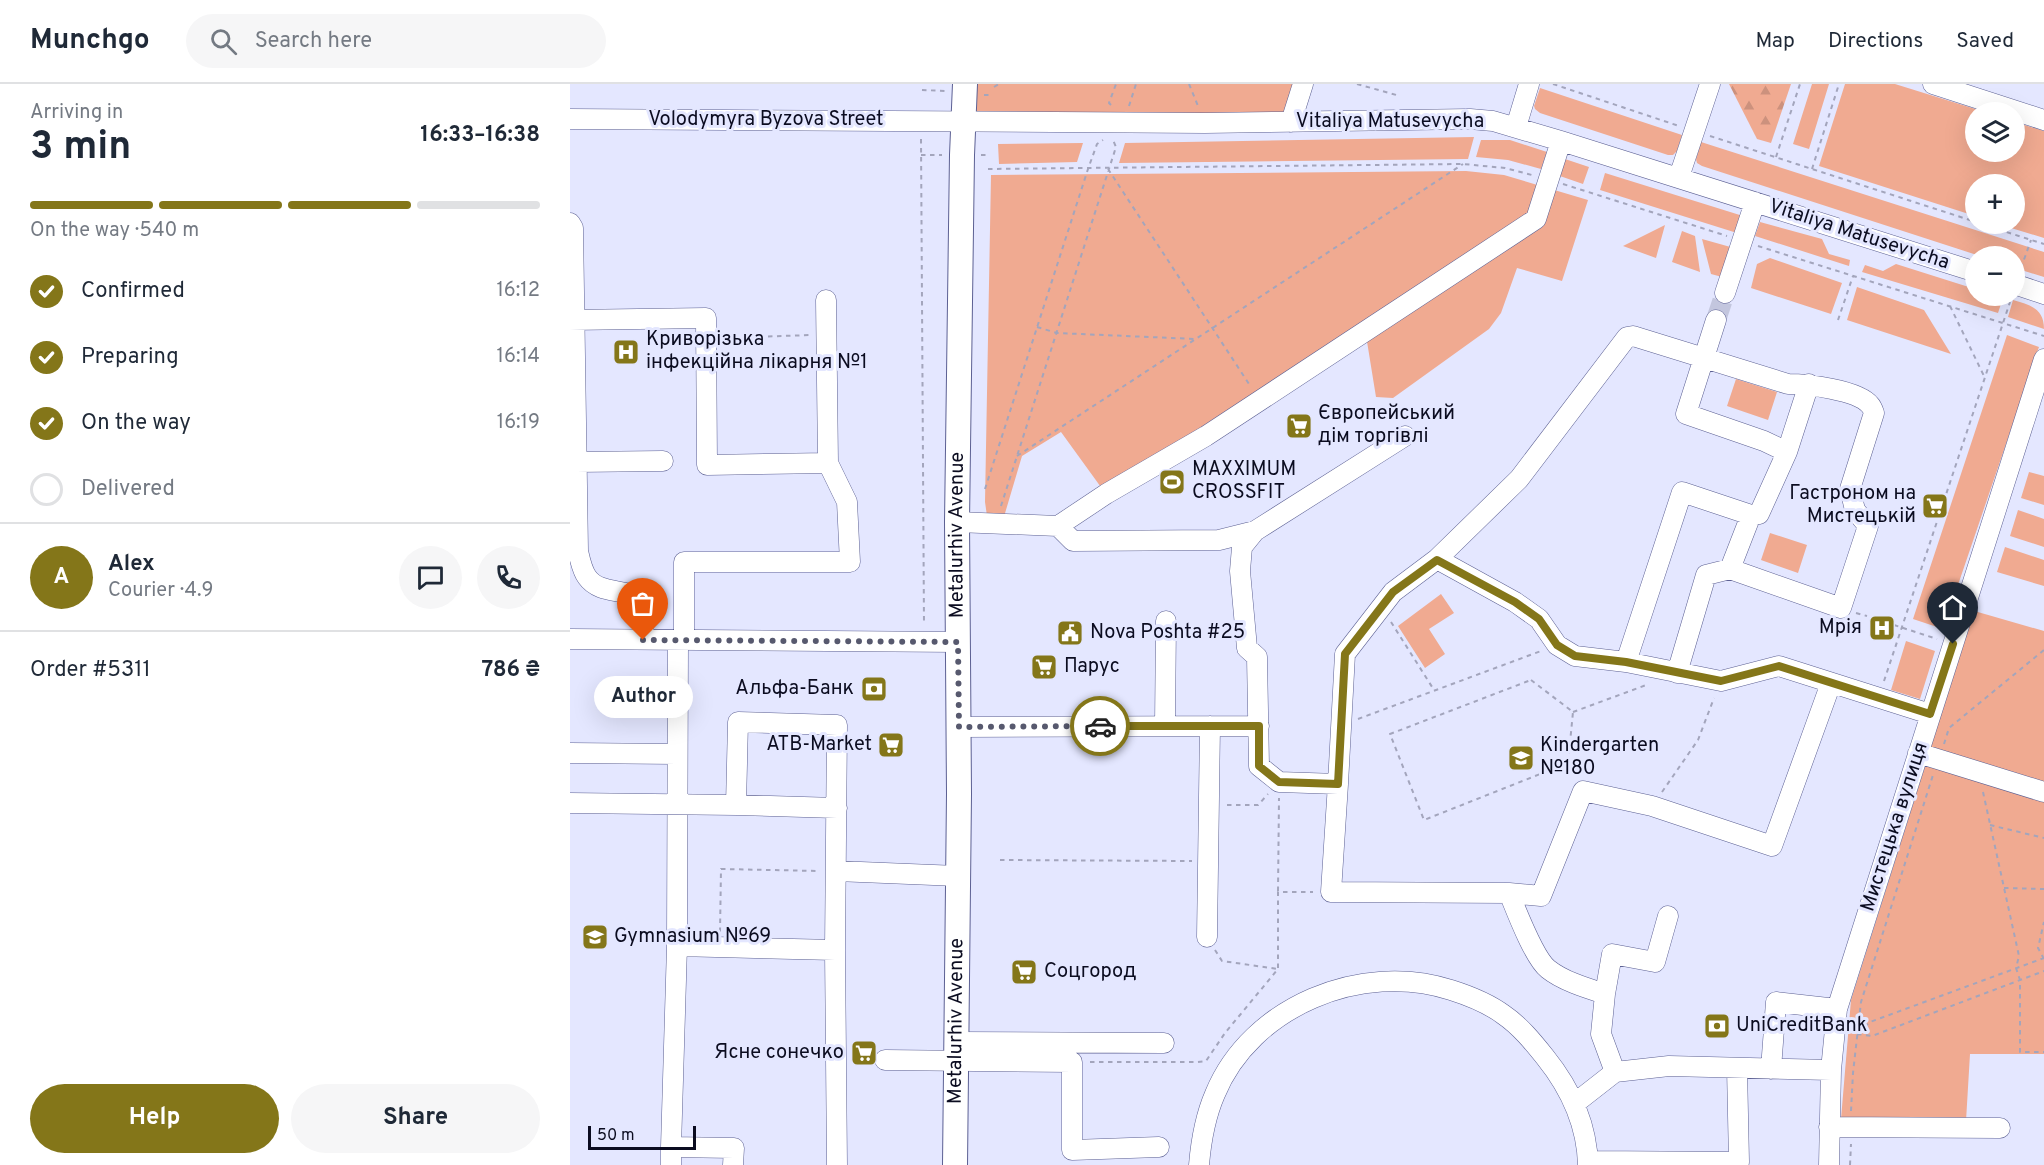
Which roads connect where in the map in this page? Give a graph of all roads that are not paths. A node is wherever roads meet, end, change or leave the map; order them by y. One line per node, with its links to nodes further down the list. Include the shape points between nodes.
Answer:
1 (965, 84): 8 (main road, Metalurhiv Avenue)
2 (1303, 84): 9 (street)
3 (1529, 84): 10 (street)
4 (1710, 84): 12 (street)
5 (1933, 84): 7 (street)
6 (570, 119): 8 (street, Volodymyra Byzova Street)
7 (2044, 120)
8 (962, 122): 9 (street, Vitaliya Matusevycha, via 1115,118); 31 (main road, Metalurhiv Avenue)
9 (1291, 122): 10 (street, Vitaliya Matusevycha, via 1470,119)
10 (1516, 127): 11 (street, Vitaliya Matusevycha)
11 (1561, 141): 12 (street, Vitaliya Matusevycha); 32 (street, via 1536,219 1261,401)
12 (1679, 177): 13 (street, Vitaliya Matusevycha)
13 (1755, 202): 15 (street, Vitaliya Matusevycha); 17 (street)
14 (570, 223): 20 (street)
15 (1965, 269)
16 (2025, 290): 18 (street)
17 (1725, 293)
18 (2044, 294)
19 (826, 300): 28 (street)
20 (572, 320): 28 (street, via 705,318 707,465); 29 (street)
21 (1716, 320): 22 (street)
22 (1704, 359): 24 (street, via 1788,384); 26 (street, via 1686,414); 34 (street, via 1627,337 1519,479)
23 (2044, 359): 44 (street, Мистецька вулиця)
24 (1809, 384): 26 (street); 35 (street, via 1860,398 1870,404 1874,413 1850,489 1856,510 1868,526 1841,608)
25 (1405, 435): 33 (street)
26 (1786, 452): 30 (street, via 1759,514)
27 (663, 461): 29 (street)
28 (828, 463): 39 (street, via 848,502 850,562 684,562)
29 (575, 475): 38 (street, via 582,566 594,585 626,593 642,604)
30 (1751, 515): 35 (street); 41 (street, via 1682,492)
31 (957, 522): 32 (street); 40 (main road, Metalurhiv Avenue)
32 (1058, 526): 33 (street, via 1073,541 1219,540)
33 (1256, 531): 47 (street, via 1242,547 1240,571 1247,648 1257,657)
34 (1437, 560): 41 (street, via 1515,602 1539,619 1557,645 1575,656); 52 (street, via 1393,592 1345,654)
35 (1730, 569): 42 (street, via 1706,575)
36 (1166, 621): 45 (street)
37 (570, 639): 38 (street)
38 (643, 640): 39 (street)
39 (681, 641): 40 (street); 51 (street)
40 (958, 642): 48 (main road, Metalurhiv Avenue)
41 (1626, 662): 42 (street)
42 (1677, 673): 43 (street, via 1721,681 1779,666)
43 (1831, 683): 44 (street); 60 (street, via 1772,846 1652,806 1583,791 1541,896)
44 (1930, 714): 50 (street, Мистецька вулиця)
45 (1165, 726): 46 (street); 48 (street)
46 (1210, 726): 47 (street); 62 (street)
47 (1259, 726): 52 (street, via 1259,766 1279,782)
48 (959, 727): 59 (main road, Metalurhiv Avenue)
49 (570, 753): 51 (street)
50 (1918, 753): 53 (street); 66 (street, Мистецька вулиця)
51 (677, 754): 55 (street)
52 (1338, 784): 60 (street, via 1331,892)
53 (2044, 792)
54 (570, 803): 55 (street)
55 (677, 805): 56 (street); 63 (street)
56 (736, 805): 57 (street); 57 (street, via 738,722 837,725)
57 (837, 808): 58 (street)
58 (836, 871): 59 (street); 64 (street)
59 (958, 876): 68 (main road, Metalurhiv Avenue)
60 (1509, 893): 65 (street, via 1529,940 1547,968)
61 (1668, 916): 65 (street, via 1655,962 1612,954)
62 (1207, 937)
63 (677, 946): 64 (street); 78 (street)
64 (835, 950): 81 (street)
65 (1605, 994): 73 (street, via 1601,1034)
66 (1837, 1009): 71 (street, via 1776,1002); 72 (street, Мистецька вулиця)
67 (1164, 1042): 68 (street)
68 (956, 1052): 69 (street); 77 (street, via 1072,1062 1072,1150); 82 (main road, Metalurhiv Avenue)
69 (885, 1060)
70 (1737, 1068): 71 (street); 73 (street, via 1669,1066); 79 (street, via 1738,1162)
71 (1771, 1069): 72 (street)
72 (1830, 1070): 75 (street, Мистецька вулиця)
73 (1615, 1072): 74 (street)
74 (1574, 1104): 79 (street, via 1583,1126); 83 (street, via 1558,1073 1531,1040 1506,1015 1488,1004 1413,981 1362,983 1313,998 1288,1011 1243,1050 1215,1092 1202,1135)
75 (1829, 1127): 76 (street); 84 (street, Мистецька вулиця)
76 (2000, 1128)
77 (1159, 1147)
78 (671, 1156): 80 (street, via 734,1148)
79 (1588, 1163)
80 (734, 1165)
81 (837, 1165)
82 (955, 1165)
83 (1199, 1165)
84 (1829, 1165)

